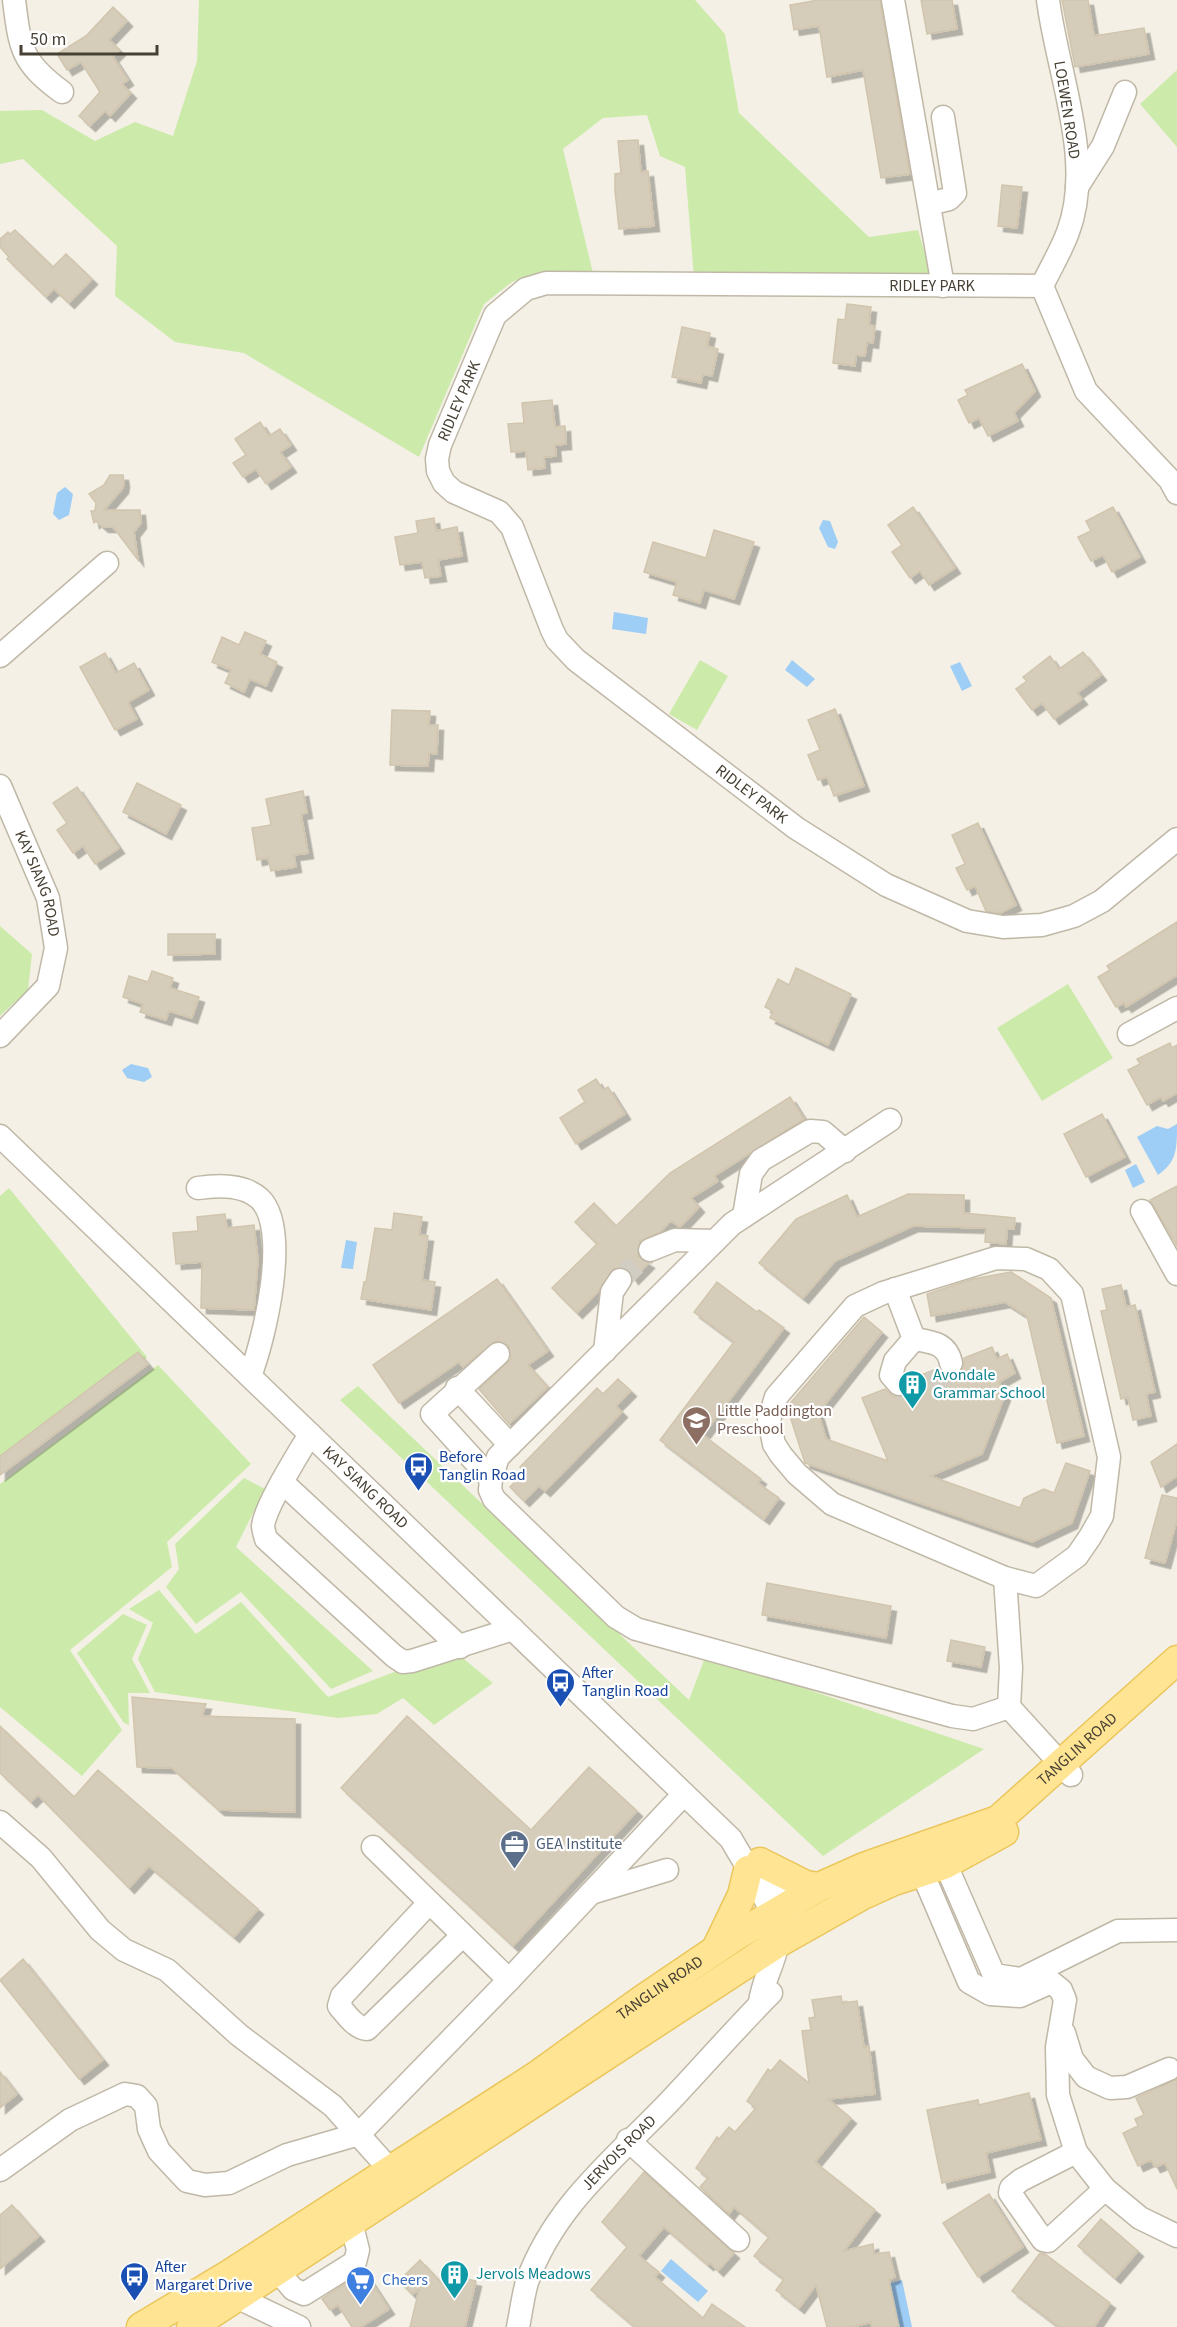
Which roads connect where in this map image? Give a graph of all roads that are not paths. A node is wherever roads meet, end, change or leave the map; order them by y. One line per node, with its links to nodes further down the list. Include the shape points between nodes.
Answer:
1 (14, 0): 4 (street, via 19,42 26,57 40,76)
2 (892, 0): 8 (street)
3 (1048, 0): 7 (street, LOEWEN ROAD, via 1073,129)
4 (62, 92)
5 (1125, 92): 7 (street, via 1103,146)
6 (943, 117): 8 (street, via 955,193 949,199)
7 (1077, 187): 10 (street, LOEWEN ROAD, via 1069,231)
8 (929, 204): 9 (street)
9 (943, 286): 10 (street, RIDLEY PARK); 15 (street, RIDLEY PARK, via 546,283 526,289 495,315 440,445 438,471 454,492 499,512 512,527 552,630 576,660 796,828 886,885 967,921 1003,927 1042,925 1074,916 1102,901)
10 (1042, 286): 11 (street, via 1086,391)
11 (1175, 482)
12 (107, 563): 13 (street)
13 (0, 656)
14 (0, 786): 18 (street, KAY SIANG ROAD, via 48,897 56,948 48,986)
15 (1177, 839)
16 (1177, 1008): 17 (street)
17 (1129, 1034)
18 (0, 1036)
19 (890, 1120): 21 (street)
20 (0, 1136): 34 (street, KAY SIANG ROAD)
21 (844, 1151): 24 (street); 24 (street, via 823,1132 810,1131 761,1160 751,1174)
22 (198, 1188): 34 (street, via 217,1185 244,1189 260,1199 271,1217 274,1270 264,1333)
23 (1142, 1211): 27 (street)
24 (744, 1216): 25 (street)
25 (715, 1241): 26 (street, via 675,1240); 31 (street)
26 (650, 1250)
27 (1177, 1274)
28 (620, 1280): 31 (street, via 612,1292)
29 (895, 1289): 30 (street); 41 (street, via 855,1306 776,1398 769,1420 774,1444 797,1474 832,1504); 41 (street, via 996,1258 1026,1259 1049,1269 1072,1294 1109,1457 1102,1516 1077,1556 1044,1582 1036,1586)
30 (914, 1339): 33 (street, via 939,1344 949,1353); 35 (street, via 895,1360 891,1375)
31 (605, 1351): 38 (street)
32 (498, 1354): 36 (street)
33 (951, 1363)
34 (250, 1376): 37 (street, KAY SIANG ROAD)
35 (898, 1384)
36 (457, 1388): 38 (street); 39 (street, via 432,1414)
37 (310, 1434): 40 (street); 42 (street, KAY SIANG ROAD)
38 (510, 1445): 39 (street, via 498,1457)
39 (491, 1479): 46 (street, via 494,1499 616,1617 636,1629 951,1716 973,1719)
40 (282, 1482): 43 (street); 43 (street, via 263,1526 266,1539 404,1662)
41 (1005, 1578): 46 (street, via 1011,1668)
42 (513, 1629): 43 (street); 48 (street, KAY SIANG ROAD)
43 (460, 1647)
44 (1177, 1660): 47 (main road, TANGLIN ROAD)
45 (1177, 1677): 47 (main road, TANGLIN ROAD)
46 (1009, 1707): 47 (street)
47 (1067, 1769): 51 (main road, TANGLIN ROAD, via 998,1820)
48 (684, 1794): 52 (street, KAY SIANG ROAD, via 731,1839 744,1844); 55 (street)
49 (0, 1822): 64 (street, via 41,1858 100,1930 124,1950 167,1970 239,2035 333,2106)
50 (373, 1847): 56 (street)
51 (929, 1857): 54 (main road, TANGLIN ROAD, via 864,1868); 57 (main road, TANGLIN ROAD, via 861,1896); 58 (street, via 994,1974 1021,1979 1118,1931); 62 (street, via 969,1982 990,1994 1020,1996 1051,1982 1065,2000)
52 (754, 1866): 54 (main road); 57 (street, KAY SIANG ROAD); 60 (main road)
53 (668, 1870): 55 (street)
54 (819, 1887): 57 (main road, TANGLIN ROAD)
55 (589, 1893): 61 (street)
56 (429, 1903): 59 (street); 59 (street, via 342,1996 339,2006 347,2015 367,2029)
57 (784, 1924): 60 (main road, TANGLIN ROAD); 65 (street, JERVOIS ROAD, via 780,1979 669,2102); 68 (main road, TANGLIN ROAD)
58 (1177, 1930)
59 (462, 1936): 61 (street)
60 (717, 1947): 68 (main road, TANGLIN ROAD)
61 (509, 1980): 64 (street)
62 (1061, 2023): 63 (street, via 1072,2060 1086,2077 1110,2088 1127,2087); 66 (street, via 1058,2095)
63 (1169, 2069)
64 (359, 2134): 67 (street, via 287,2155 229,2183 205,2185 187,2181 159,2151 149,2129 146,2106 137,2096 124,2094 70,2121); 68 (street)
65 (628, 2140): 71 (street); 76 (street, JERVOIS ROAD, via 574,2199 548,2238 527,2283)
66 (1076, 2152): 69 (street); 69 (street, via 1011,2188 1043,2240 1057,2234)
67 (0, 2170)
68 (398, 2179): 72 (main road, TANGLIN ROAD); 72 (main road, TANGLIN ROAD, via 351,2222 277,2270)
69 (1105, 2189): 70 (street, via 1140,2218)
70 (1177, 2236)
71 (738, 2240)
72 (234, 2284): 73 (main road, TANGLIN ROAD); 74 (main road, TANGLIN ROAD); 75 (street, via 247,2302)
73 (141, 2327)
74 (191, 2327)
75 (298, 2327)
76 (518, 2327)

